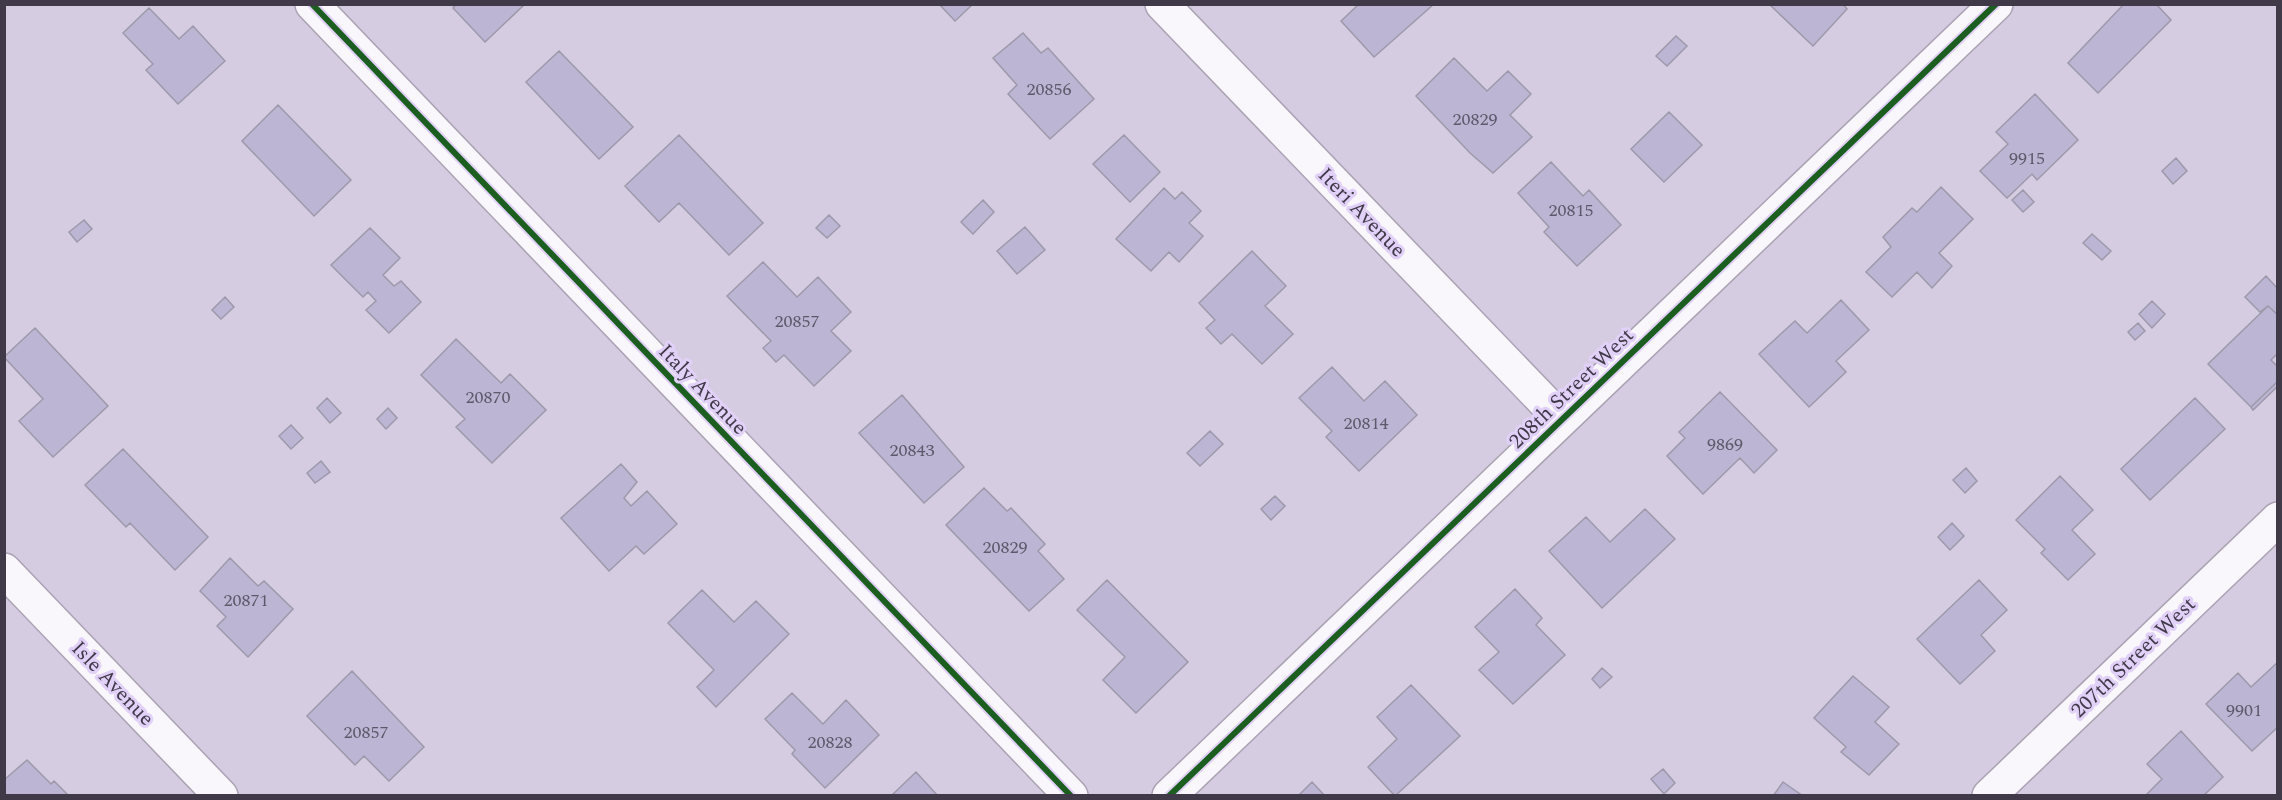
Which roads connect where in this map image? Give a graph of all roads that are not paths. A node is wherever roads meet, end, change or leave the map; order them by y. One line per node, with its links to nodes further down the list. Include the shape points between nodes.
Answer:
1 (312, 4): 8 (street, Italy Avenue)
2 (1162, 4): 4 (street, Iteri Avenue)
3 (1996, 4): 4 (street, 208th Street West)
4 (1561, 419): 9 (street, 208th Street West)
5 (2277, 519): 10 (street, 207th Street West)
6 (4, 570): 7 (street, Isle Avenue)
7 (221, 795)
8 (1071, 795)
9 (1169, 795)
10 (1989, 795)

